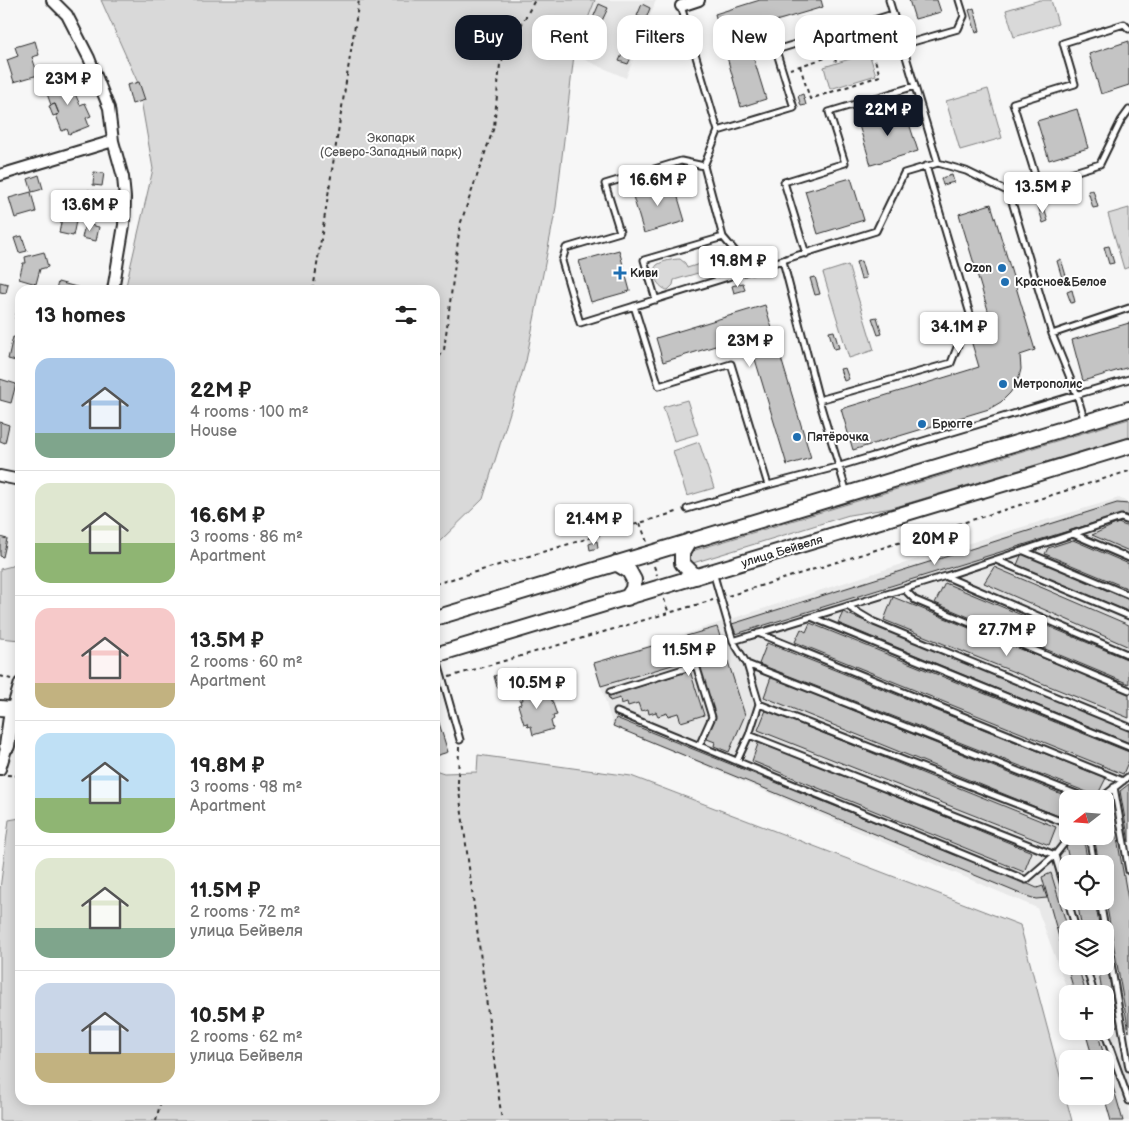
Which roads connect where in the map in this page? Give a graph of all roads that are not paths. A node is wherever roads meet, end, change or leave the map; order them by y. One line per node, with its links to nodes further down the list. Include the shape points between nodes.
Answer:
1 (52, 0): 13 (street, via 75,27 89,58 109,108)
2 (699, 0): 5 (street)
3 (888, 0): 6 (lane)
4 (959, 0): 8 (lane, via 964,16 958,28)
5 (681, 6): 12 (lane)
6 (893, 14): 12 (lane, via 776,50 794,108)
7 (1129, 29): 18 (lane, via 1124,24 1063,43 1075,84 1012,103)
8 (916, 41)
9 (906, 60): 10 (lane)
10 (914, 86): 14 (lane); 21 (lane, via 829,112 845,163 784,182)
11 (1129, 110): 18 (lane, via 1100,164)
12 (718, 131): 15 (lane)
13 (113, 141): 17 (street); 24 (street, via 125,198)
14 (938, 163): 16 (lane); 19 (lane, via 966,171)
15 (704, 166): 20 (lane); 26 (lane, via 681,162 605,184 620,232 566,248 562,261 580,323)
16 (926, 166): 21 (lane, via 904,173 876,231); 31 (lane, via 970,314 951,363)
17 (0, 175)
18 (1038, 184): 19 (lane)
19 (1009, 192): 28 (lane)
20 (723, 237): 23 (lane); 25 (lane, via 644,260)
21 (806, 254): 22 (lane)
22 (783, 261): 23 (lane); 31 (lane)
23 (752, 271): 25 (lane)
24 (114, 285)
25 (656, 300): 26 (lane)
26 (634, 306): 38 (lane, via 659,386 731,364)
27 (1129, 308): 28 (lane)
28 (1052, 334): 30 (lane)
29 (1129, 379): 30 (lane)
30 (1077, 395): 33 (lane); 35 (lane)
31 (819, 400): 35 (lane)
32 (1129, 409): 33 (main road)
33 (1086, 422): 39 (main road)
34 (1129, 446): 48 (main road, улица Бейвеля)
35 (840, 466): 38 (lane); 39 (lane)
36 (0, 476): 37 (street)
37 (15, 479)
38 (768, 484): 40 (lane)
39 (847, 494): 43 (main road)
40 (687, 508)
41 (1129, 521): 42 (lane, via 1121,518)
42 (1073, 534): 44 (lane); 45 (lane)
43 (689, 541): 47 (main road); 50 (main road, via 682,553 682,563)
44 (1023, 551): 46 (lane); 52 (lane)
45 (1129, 558)
46 (996, 560): 49 (lane); 56 (lane)
47 (616, 563): 53 (main road, via 634,580); 55 (main road)
48 (713, 572): 50 (main road, улица Бейвеля); 59 (lane)
49 (946, 576): 51 (lane); 61 (lane)
50 (696, 577): 53 (main road, улица Бейвеля)
51 (904, 589): 54 (lane); 64 (lane, via 915,600)
52 (1129, 594)
53 (627, 598): 60 (main road, улица Бейвеля)
54 (846, 606): 57 (lane); 69 (lane, via 874,622)
55 (440, 616)
56 (1129, 616)
57 (810, 617): 58 (lane); 74 (lane)
58 (758, 633): 59 (lane); 78 (lane)
59 (733, 641): 62 (lane)
60 (440, 654)
61 (1129, 655)
62 (747, 664): 66 (lane); 80 (lane)
63 (440, 669): 71 (lane)
64 (1129, 690)
65 (610, 692): 73 (lane, via 696,665 712,717)
66 (758, 704): 70 (lane); 82 (lane)
67 (11, 709): 72 (main road)
68 (617, 712): 73 (lane)
69 (1129, 727)
70 (749, 735): 75 (lane); 84 (lane)
71 (460, 740)
72 (9, 746): 76 (street)
73 (699, 746): 75 (lane)
74 (1129, 747)
75 (737, 761): 84 (lane, via 1026,880)
76 (0, 769)
77 (1129, 776): 78 (lane)
78 (1123, 780): 79 (lane)
79 (1114, 787): 81 (lane); 86 (lane)
80 (1066, 790)
81 (1110, 790)
82 (1059, 821)
83 (1062, 845): 84 (lane)
84 (1055, 854): 85 (lane)
85 (1059, 868)
86 (1129, 871)
87 (1113, 975): 89 (lane)
88 (1107, 1040): 90 (lane)
89 (1129, 1068)
90 (1129, 1101)

